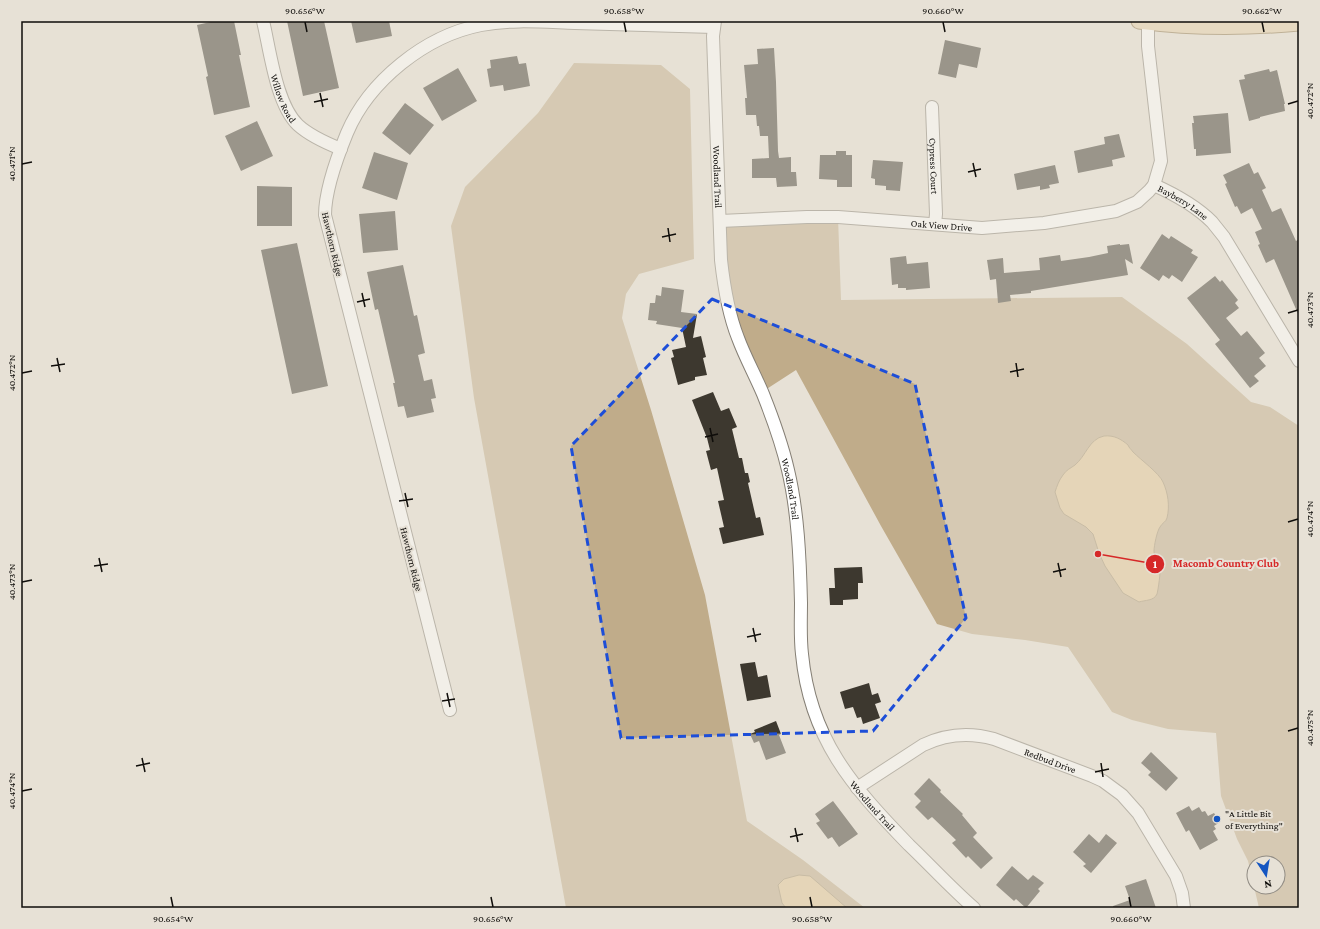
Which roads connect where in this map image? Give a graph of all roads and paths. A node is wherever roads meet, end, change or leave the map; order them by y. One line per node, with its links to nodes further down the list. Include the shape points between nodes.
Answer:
1 (263, 21): 6 (street, Willow Road, via 279,88 290,115 311,135)
2 (1144, 22): 3 (main road, via 1201,27); 7 (street, Bayberry Lane, via 1161,162)
3 (1299, 23)
4 (715, 24): 6 (street, Hawthorn Ridge, via 514,21 467,29 422,50 385,78 354,118); 8 (street, Woodland Trail, via 713,36)
5 (932, 107): 9 (street, Cypress Court)
6 (340, 149): 11 (street, Hawthorn Ridge, via 325,205 325,215)
7 (1154, 185): 9 (street, Oak View Drive, via 1137,202 1116,211 1003,227); 10 (street, Bayberry Lane, via 1170,192 1213,223)
8 (720, 221): 9 (street, Oak View Drive, via 807,216); 12 (street, Woodland Trail, via 723,280 731,318 744,355 778,432 789,473 797,530 801,652 805,676 824,735 839,764)
9 (935, 224)
10 (1299, 361)
11 (450, 710)
12 (857, 788): 13 (street, Woodland Trail); 14 (street, Redbud Drive, via 932,741 963,734 984,736 1001,742 1092,776 1122,795 1142,818 1176,876)
13 (974, 908)
14 (1184, 908)

